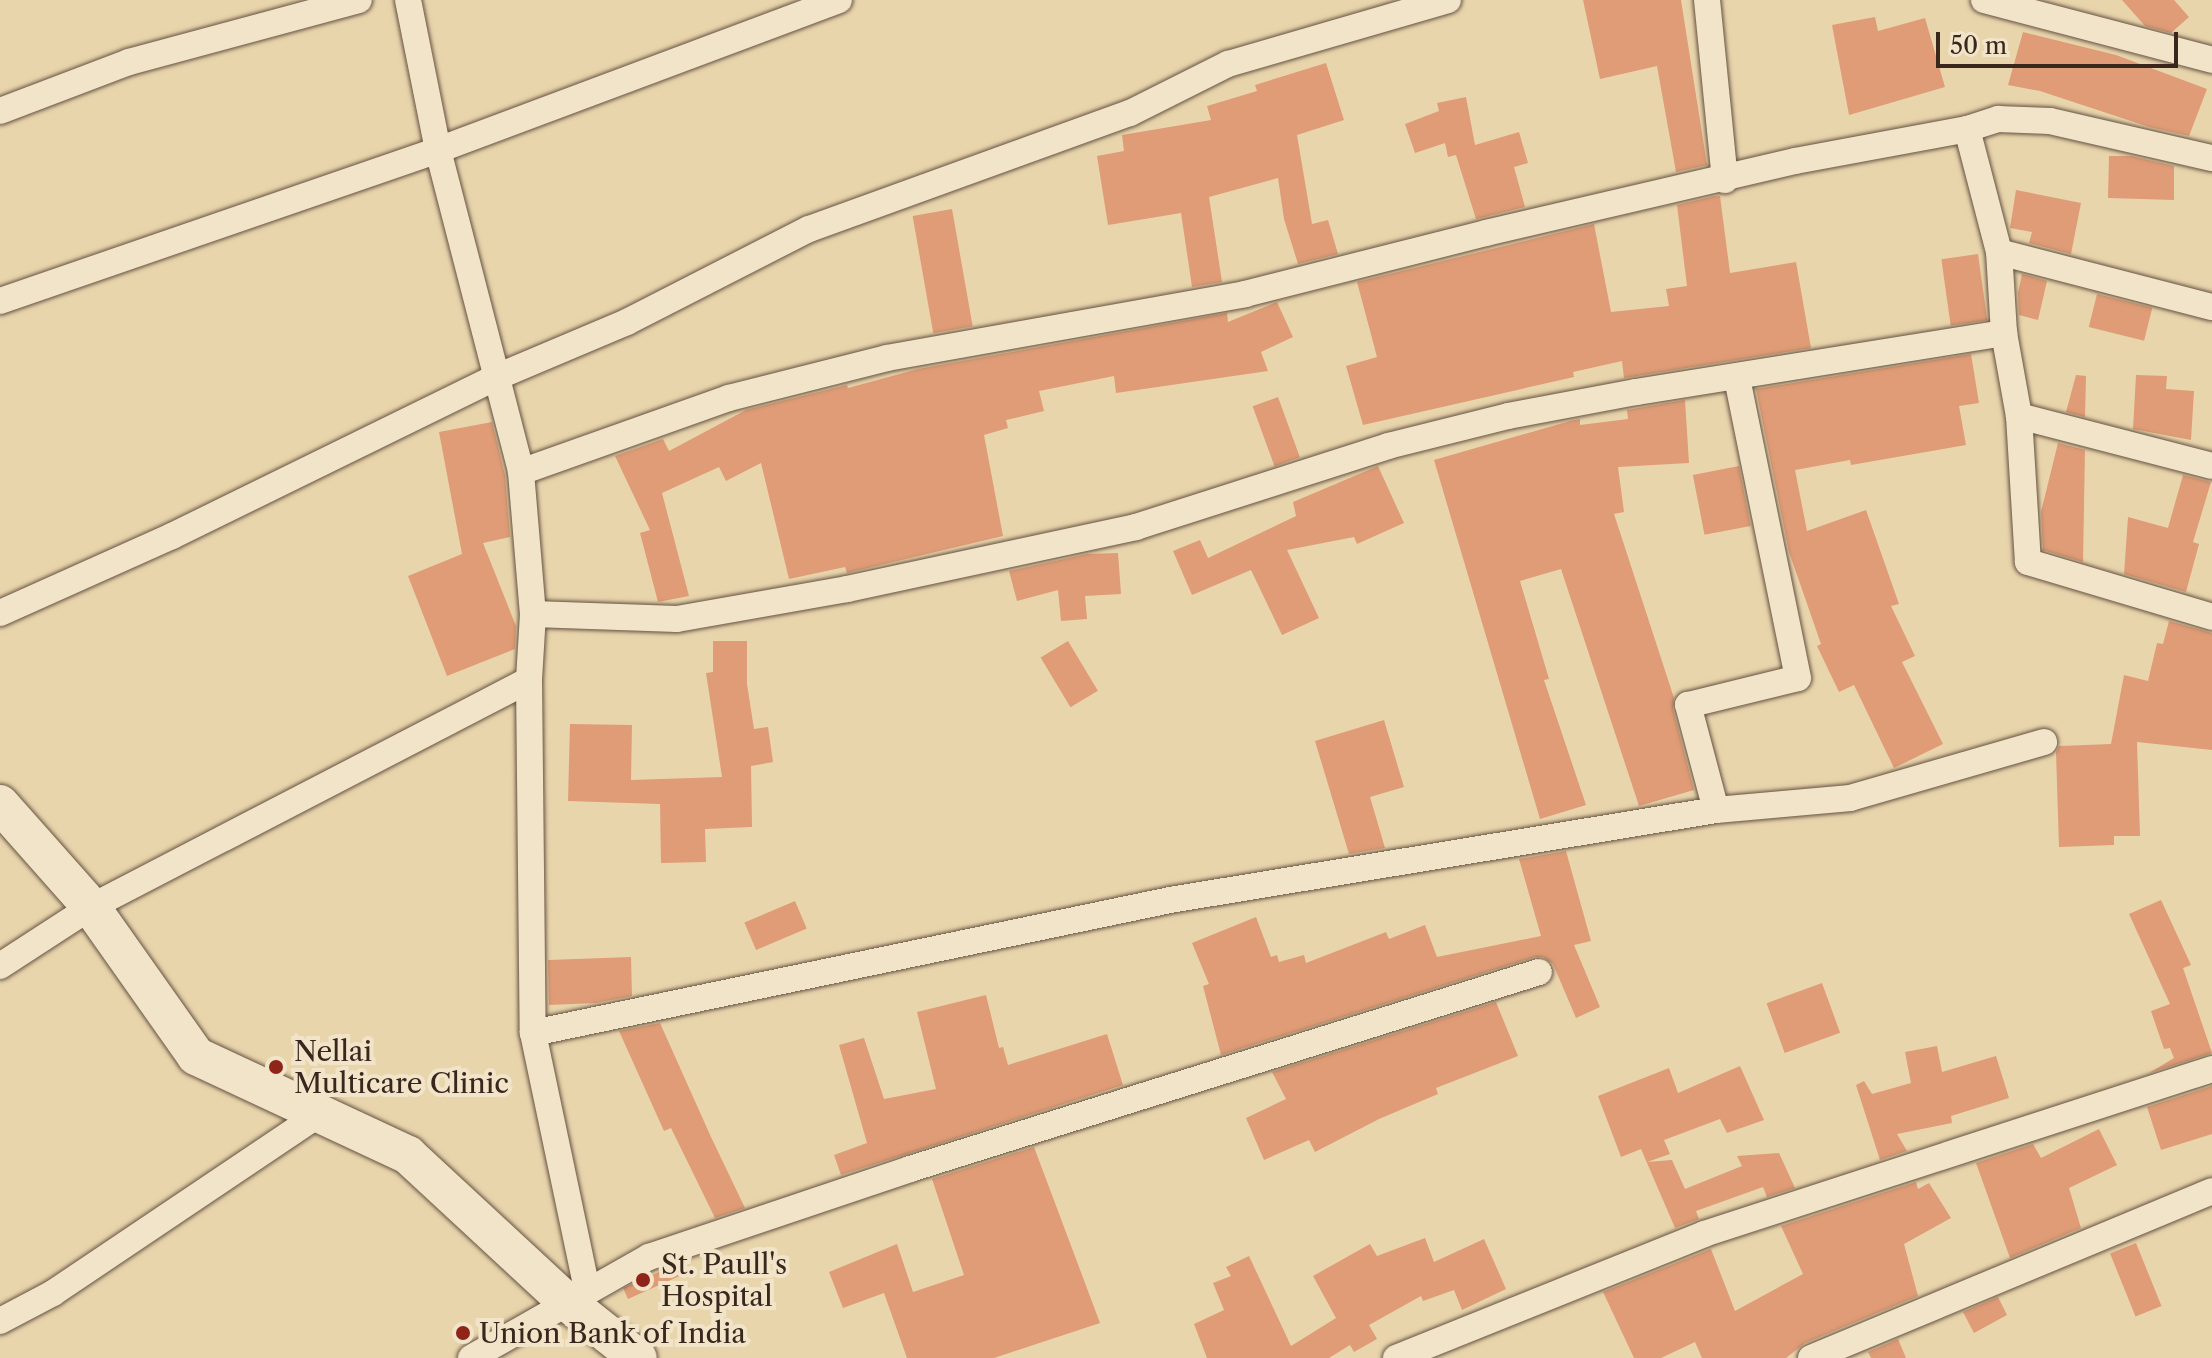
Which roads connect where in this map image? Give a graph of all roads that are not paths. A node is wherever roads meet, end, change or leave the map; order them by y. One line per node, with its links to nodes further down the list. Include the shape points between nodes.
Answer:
1 (359, 0): 8 (street, via 129,62)
2 (408, 0): 10 (street)
3 (839, 0): 10 (street)
4 (1448, 0): 17 (street, via 1228,64 1130,113 809,229 614,328)
5 (1707, 0): 12 (street)
6 (1984, 0): 7 (street)
7 (2212, 60)
8 (0, 111)
9 (1967, 129): 11 (street, via 1998,119 2050,121); 12 (street, via 1795,161); 13 (street)
10 (438, 150): 14 (street); 17 (street)
11 (2212, 158)
12 (1725, 180): 21 (street, via 1245,294 887,358 729,398)
13 (1999, 252): 15 (street); 16 (street)
14 (0, 301)
15 (2212, 307)
16 (2004, 333): 18 (street); 19 (street)
17 (497, 377): 21 (street); 22 (street, via 172,536)
18 (1737, 377): 23 (street, via 1508,416 1388,446 1136,527 847,589 677,619); 28 (street, via 1798,678 1688,705)
19 (2019, 416): 20 (street); 24 (street, via 2028,562)
20 (2212, 466)
21 (521, 472): 23 (street)
22 (0, 613)
23 (533, 614): 25 (street)
24 (2212, 617)
25 (529, 680): 29 (street); 32 (street)
26 (2044, 742): 28 (street, via 1850,798)
27 (0, 804): 29 (main road)
28 (1716, 810): 32 (street, via 1170,900)
29 (91, 907): 30 (street); 34 (main road, via 196,1056)
30 (0, 966)
31 (1539, 972): 36 (street, via 895,1174 649,1257)
32 (533, 1033): 36 (street)
33 (2212, 1069): 40 (street, via 1704,1234)
34 (322, 1112): 36 (main road, via 408,1155); 37 (street, via 53,1293)
35 (2212, 1191): 41 (street)
36 (577, 1295): 38 (street); 39 (main road)
37 (0, 1321)
38 (471, 1358)
39 (638, 1358)
40 (1396, 1358)
41 (1811, 1358)

